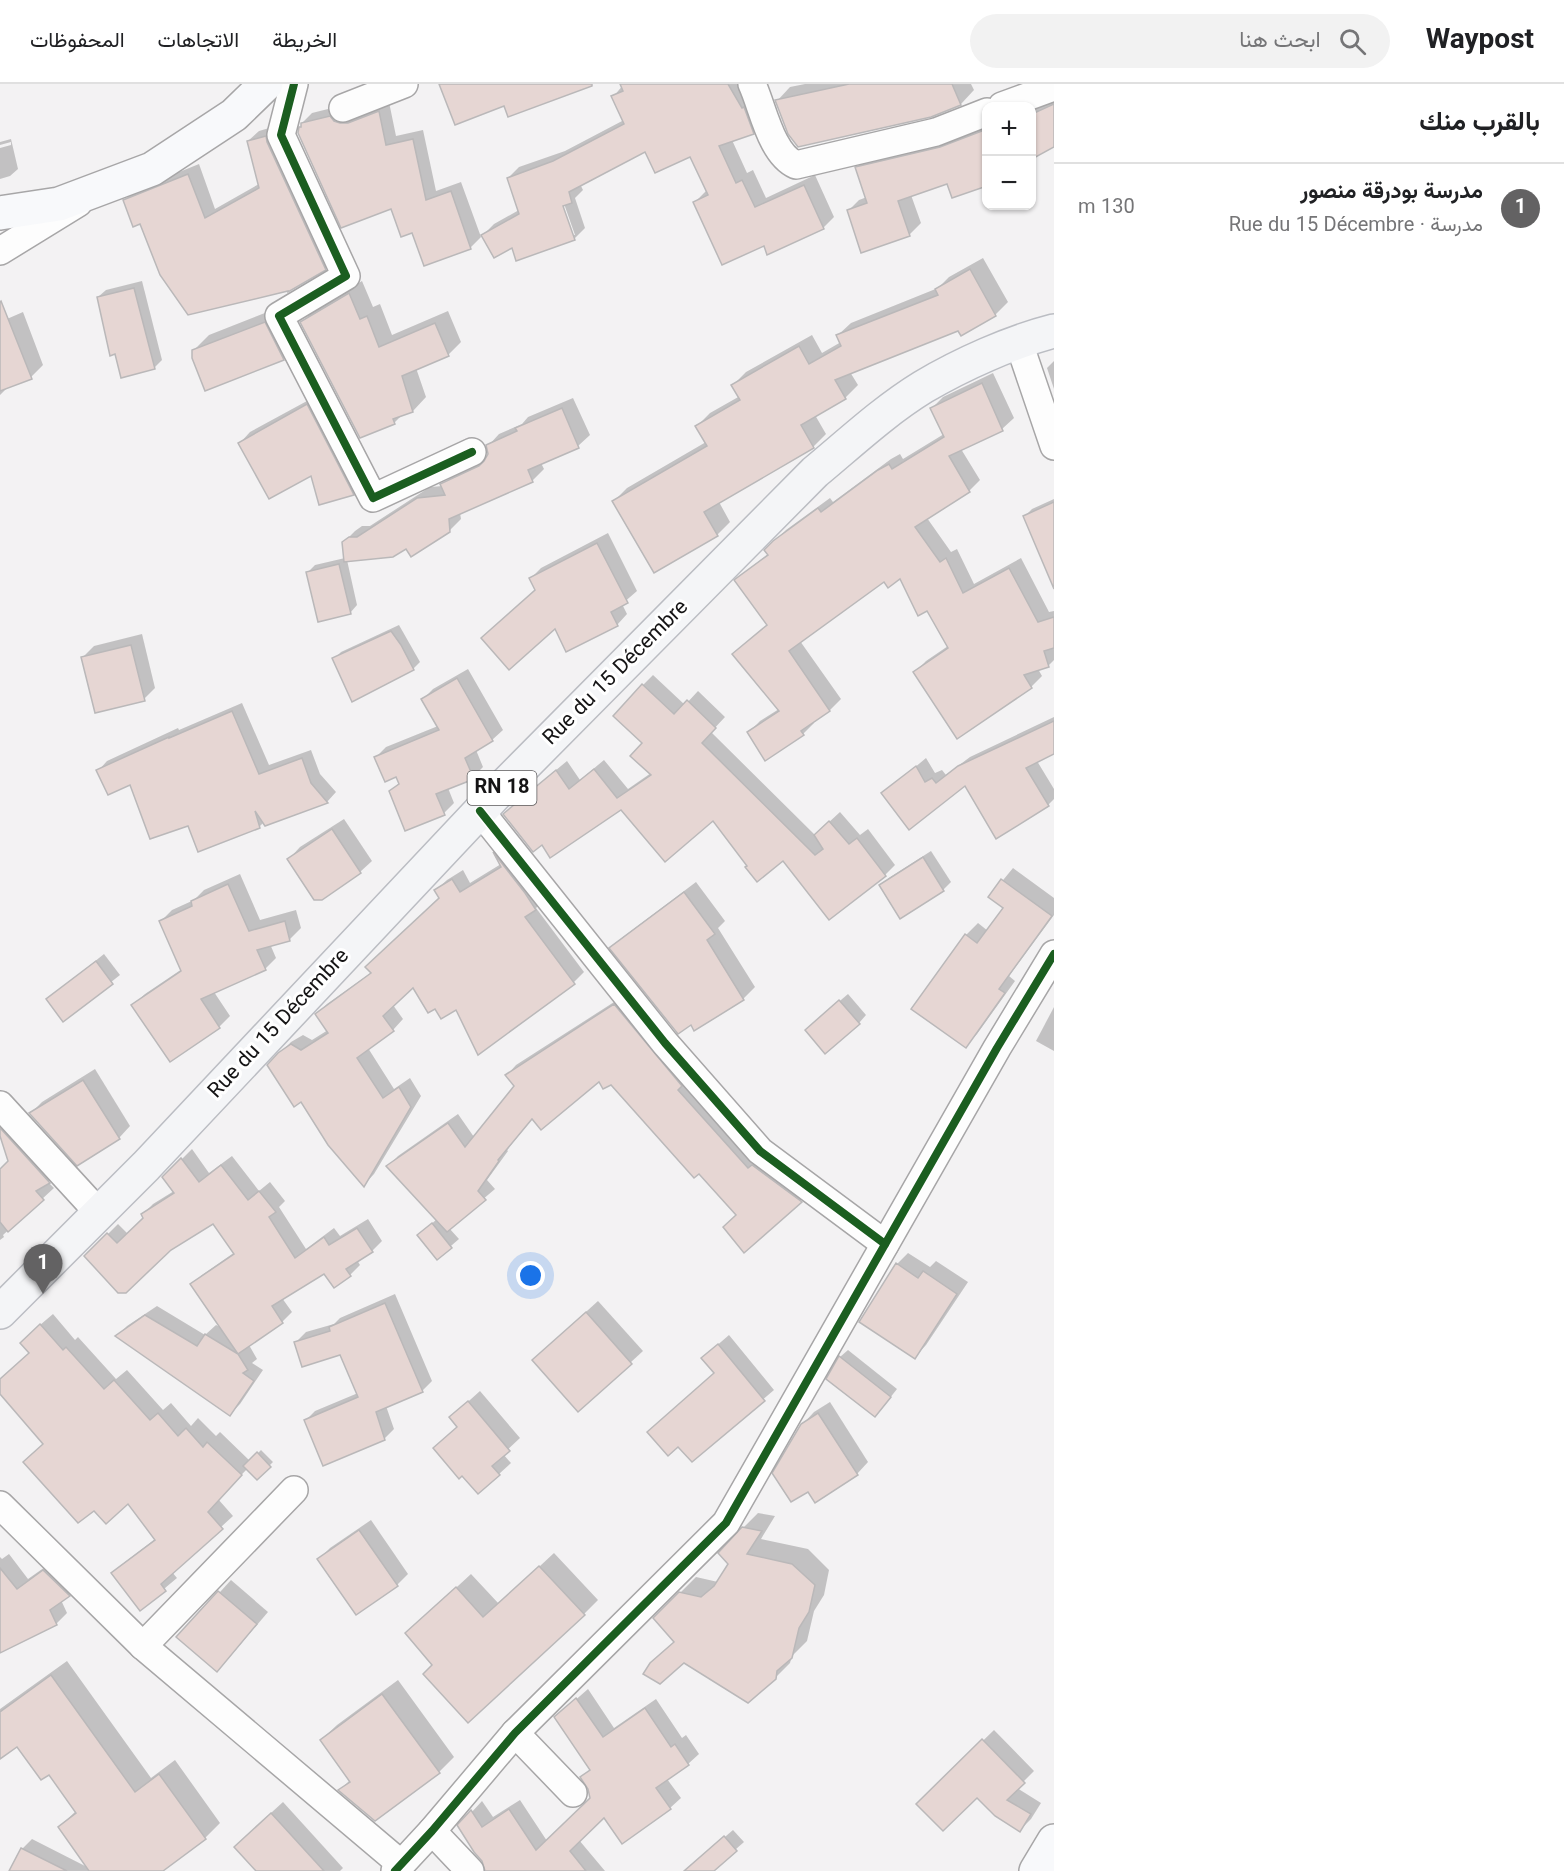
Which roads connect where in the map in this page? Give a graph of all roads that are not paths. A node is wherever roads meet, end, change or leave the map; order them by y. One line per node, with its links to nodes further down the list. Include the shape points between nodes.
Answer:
1 (266, 84): 9 (street, via 234,115 152,169)
2 (294, 84): 15 (street, via 280,135 346,276 279,316 373,498)
3 (404, 84): 7 (street)
4 (752, 84): 8 (street, via 776,144 785,160 796,165 936,132)
5 (1054, 87): 6 (street)
6 (1013, 102)
7 (343, 108)
8 (982, 114)
9 (109, 185): 10 (street, via 59,204); 11 (street)
10 (0, 213)
11 (0, 251)
12 (1054, 331): 13 (main road, Rue du 15 Décembre / RN 18)
13 (1019, 343): 14 (street); 16 (main road, Rue du 15 Décembre / RN 18, via 923,387 815,472)
14 (1054, 446)
15 (472, 452)
16 (480, 811): 19 (main road, Rue du 15 Décembre / RN 18); 20 (street, via 665,1043 760,1151)
17 (1054, 954): 20 (street)
18 (0, 1105): 19 (street)
19 (99, 1214): 21 (main road, Rue du 15 Décembre / RN 18)
20 (885, 1244): 25 (street, via 726,1523)
21 (0, 1312)
22 (294, 1490): 24 (street)
23 (0, 1505): 24 (street)
24 (143, 1646): 29 (street)
25 (515, 1734): 26 (street); 27 (street)
26 (573, 1793)
27 (432, 1831): 29 (street); 30 (street)
28 (1054, 1841): 31 (street)
29 (398, 1867)
30 (470, 1871)
31 (1036, 1871)

